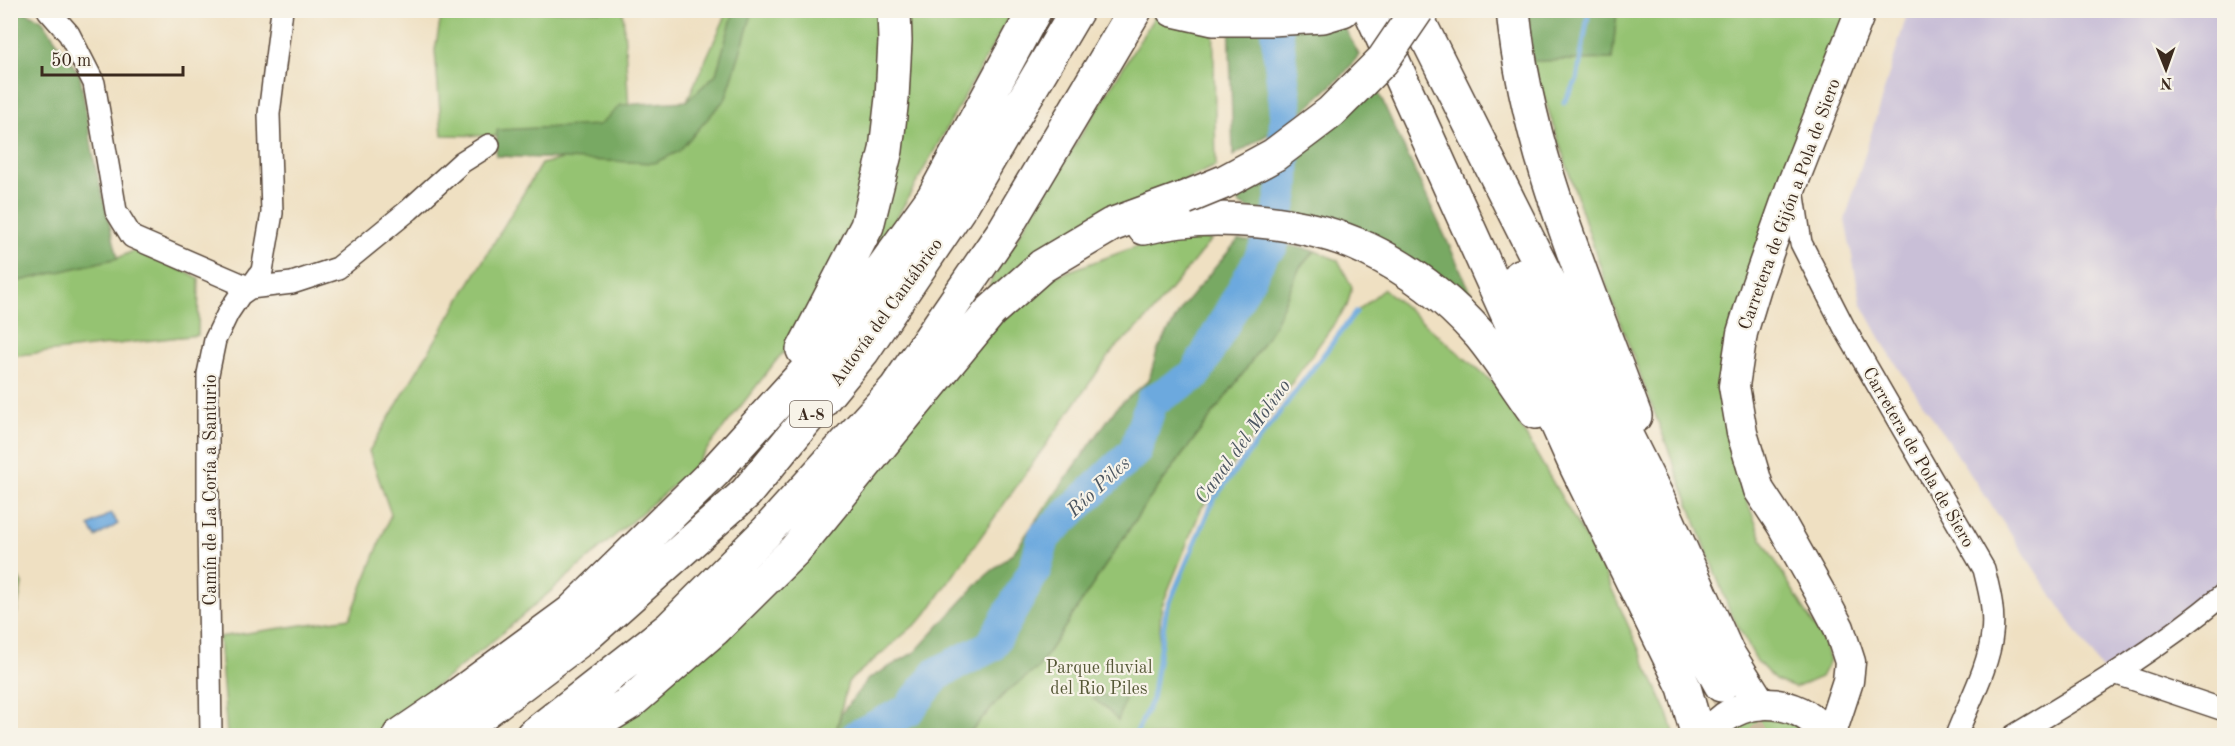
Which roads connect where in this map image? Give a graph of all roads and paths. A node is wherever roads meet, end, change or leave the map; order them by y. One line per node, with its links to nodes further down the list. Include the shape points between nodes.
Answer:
1 (48, 10): 19 (street, via 69,34 94,82 116,211 132,237)
2 (282, 10): 19 (street, Camín de La Coría a Santurio, via 269,114 272,213 262,271)
3 (894, 10): 21 (highway, via 892,98 886,150 867,226 795,364)
4 (1035, 10): 21 (highway, via 926,207 817,359)
5 (1077, 10): 31 (highway, Autovía del Cantábrico / A-8, via 963,203 863,351 746,493 588,634)
6 (1135, 10): 32 (highway, A-8, via 1005,229 896,388 766,532 670,628)
7 (1173, 10): 8 (highway, via 1213,19 1323,16)
8 (1343, 10)
9 (1351, 10): 17 (highway)
10 (1370, 10): 17 (highway)
11 (1376, 10): 17 (highway)
12 (1514, 10): 22 (highway, via 1533,125 1554,196 1643,438)
13 (1861, 10): 16 (street, Carretera de Gijón a Pola de Siero)
14 (1417, 16): 17 (highway); 18 (highway, bridge, via 1383,60 1331,112 1274,155 1224,182 1111,225); 22 (highway)
15 (489, 145): 19 (street, via 462,162 338,268 292,283)
16 (1792, 185): 24 (street, Carretera de Gijón a Pola de Siero, via 1742,333 1734,386 1742,433 1759,490); 38 (street, Carretera de Pola de Siero, via 1806,253 1845,329 1984,568 1992,608 1992,634)
17 (1479, 222): 20 (highway); 26 (highway)
18 (1042, 266): 20 (highway, via 1124,233 1162,223 1215,219 1283,224 1338,238 1375,254 1428,286 1478,334); 33 (highway, via 990,312 795,550 715,629 632,702)
19 (250, 288): 29 (street, Camín de La Coría a Santurio, via 228,313 215,340 208,374)
20 (1576, 466): 34 (highway, via 1684,687)
21 (714, 472): 30 (highway, via 571,612)
22 (1661, 504): 27 (highway, via 1727,652)
23 (2224, 594): 25 (street)
24 (1839, 628): 27 (street, Carretera de Gijón a Pola de Siero, via 1841,649 1832,684 1808,701); 37 (street, Carretera de Gijón a Pola de Siero, via 1850,662 1848,681)
25 (2117, 674): 28 (street); 39 (street)
26 (1721, 685)
27 (1770, 704): 35 (street, Carretera de Gijón a Pola de Siero, via 1734,710); 36 (street, via 1801,712)
28 (2224, 710)
29 (211, 735)
30 (399, 735)
31 (453, 735)
32 (532, 735)
33 (576, 735)
34 (1698, 735)
35 (1708, 735)
36 (1826, 735)
37 (1830, 735)
38 (1956, 735)
39 (2013, 735)

